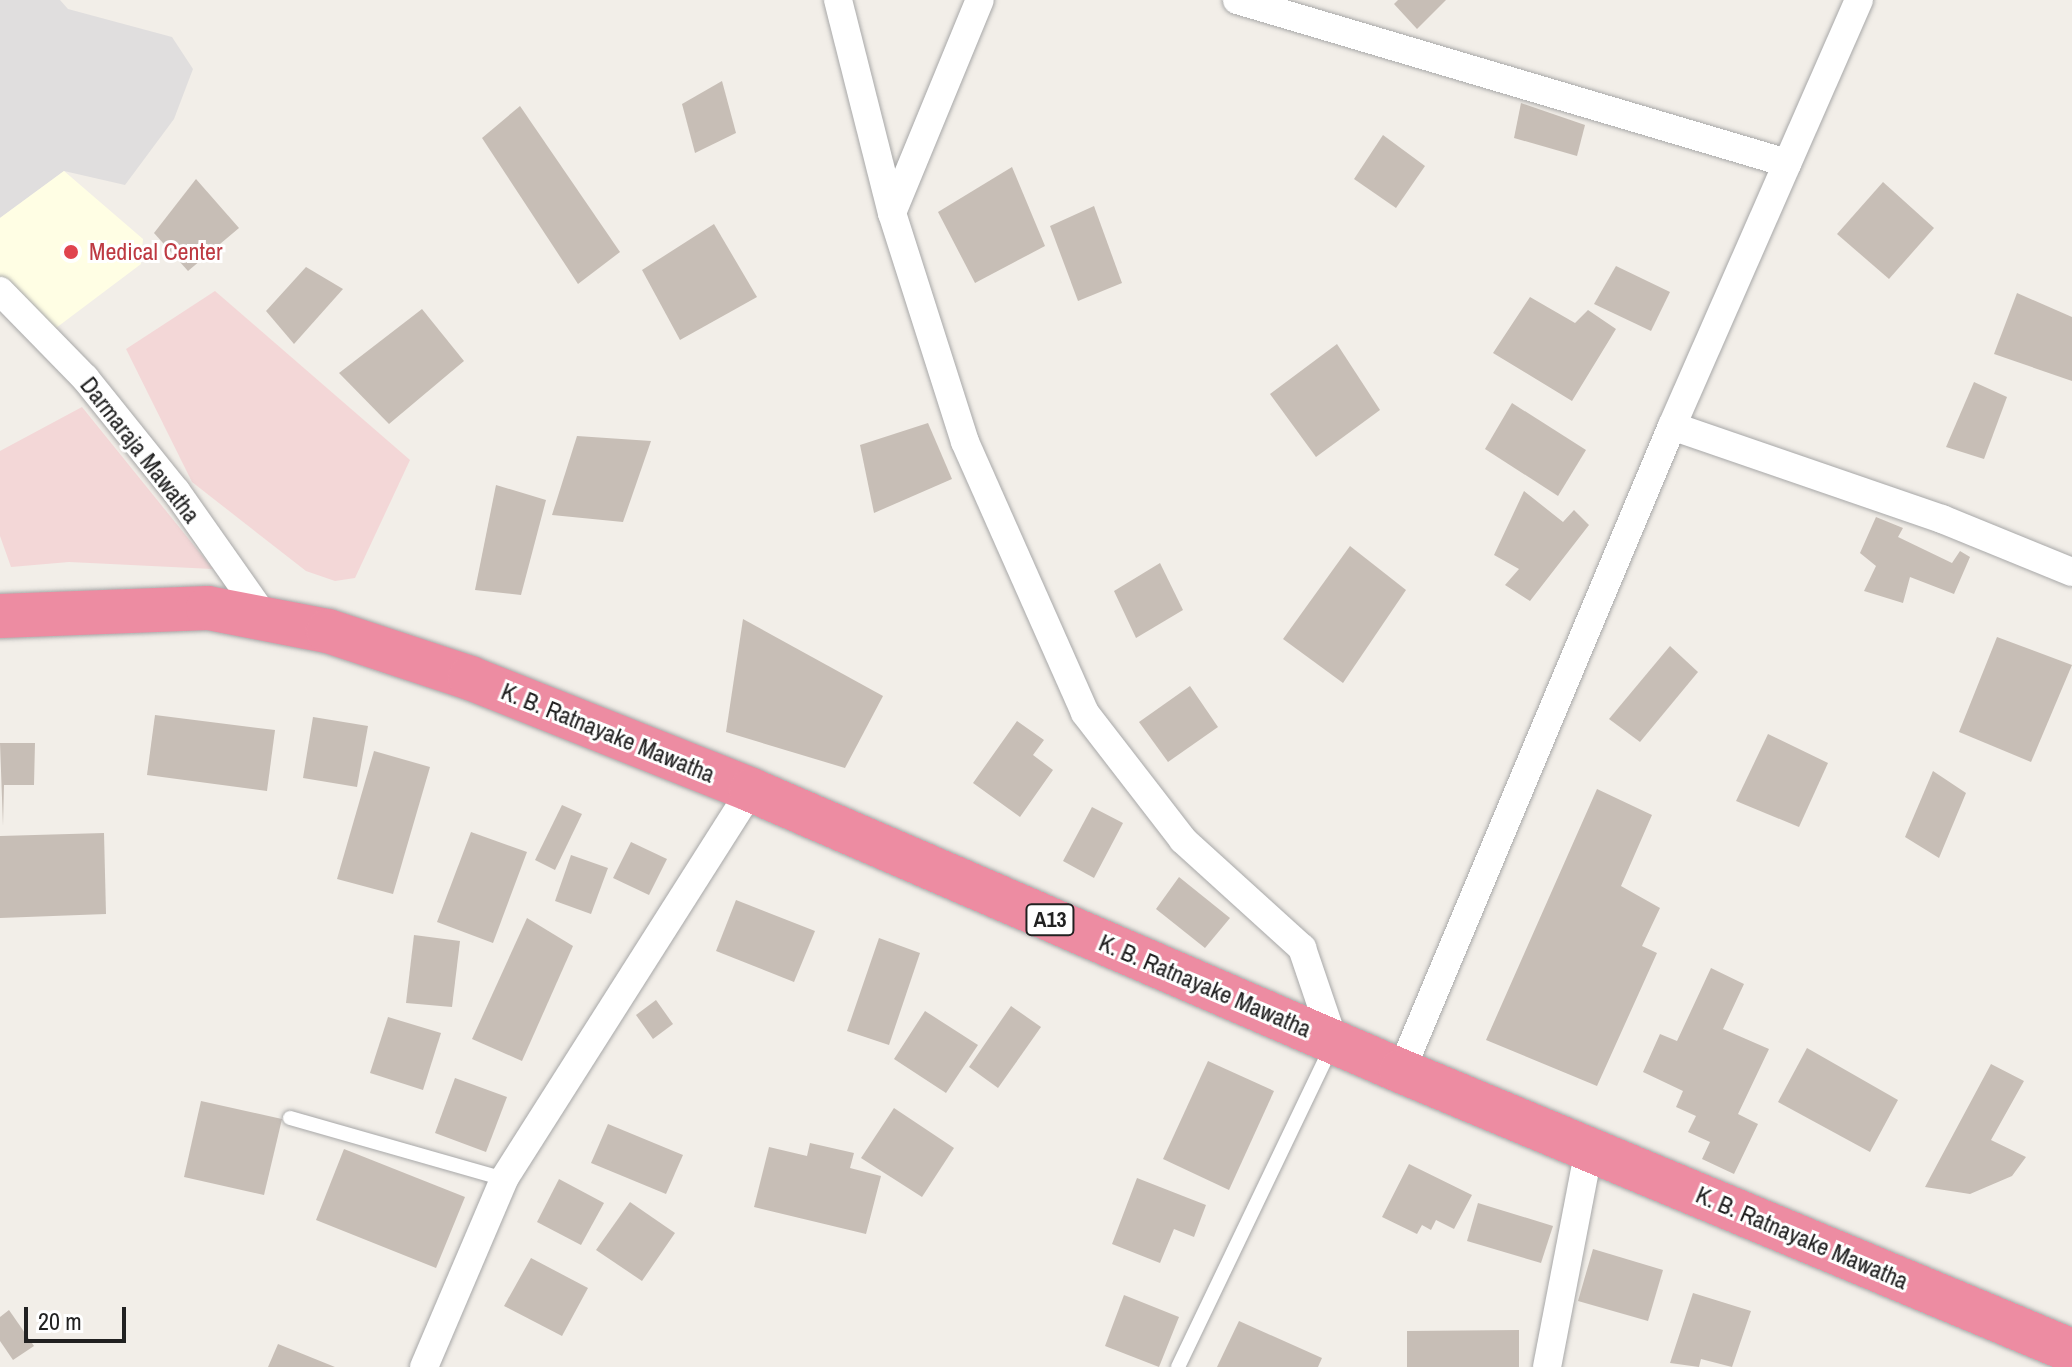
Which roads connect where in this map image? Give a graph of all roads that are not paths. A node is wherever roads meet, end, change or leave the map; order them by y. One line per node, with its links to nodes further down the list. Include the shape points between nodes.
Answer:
1 (838, 0): 6 (street)
2 (980, 0): 6 (street)
3 (1237, 0): 5 (street)
4 (1859, 0): 5 (street)
5 (1787, 163): 8 (street)
6 (892, 213): 13 (street, via 965,442 1085,713 1183,840 1302,948)
7 (0, 291): 11 (street, Darmaraja Mawatha, via 85,378 158,468)
8 (1672, 426): 9 (street, via 1942,519); 14 (street)
9 (2072, 572)
10 (0, 616): 11 (highway, K. B. Ratnayake Mawatha / A13, via 208,608)
11 (266, 619): 12 (highway, K. B. Ratnayake Mawatha / A13, via 328,631 457,673)
12 (751, 790): 13 (highway, K. B. Ratnayake Mawatha / A13); 17 (street)
13 (1334, 1042): 14 (highway, K. B. Ratnayake Mawatha / A13); 20 (lane)
14 (1401, 1071): 16 (highway, K. B. Ratnayake Mawatha / A13)
15 (290, 1118): 17 (lane)
16 (1589, 1149): 18 (highway, K. B. Ratnayake Mawatha / A13); 21 (street)
17 (504, 1179): 19 (street)
18 (2072, 1351)
19 (424, 1367)
20 (1178, 1367)
21 (1547, 1367)

